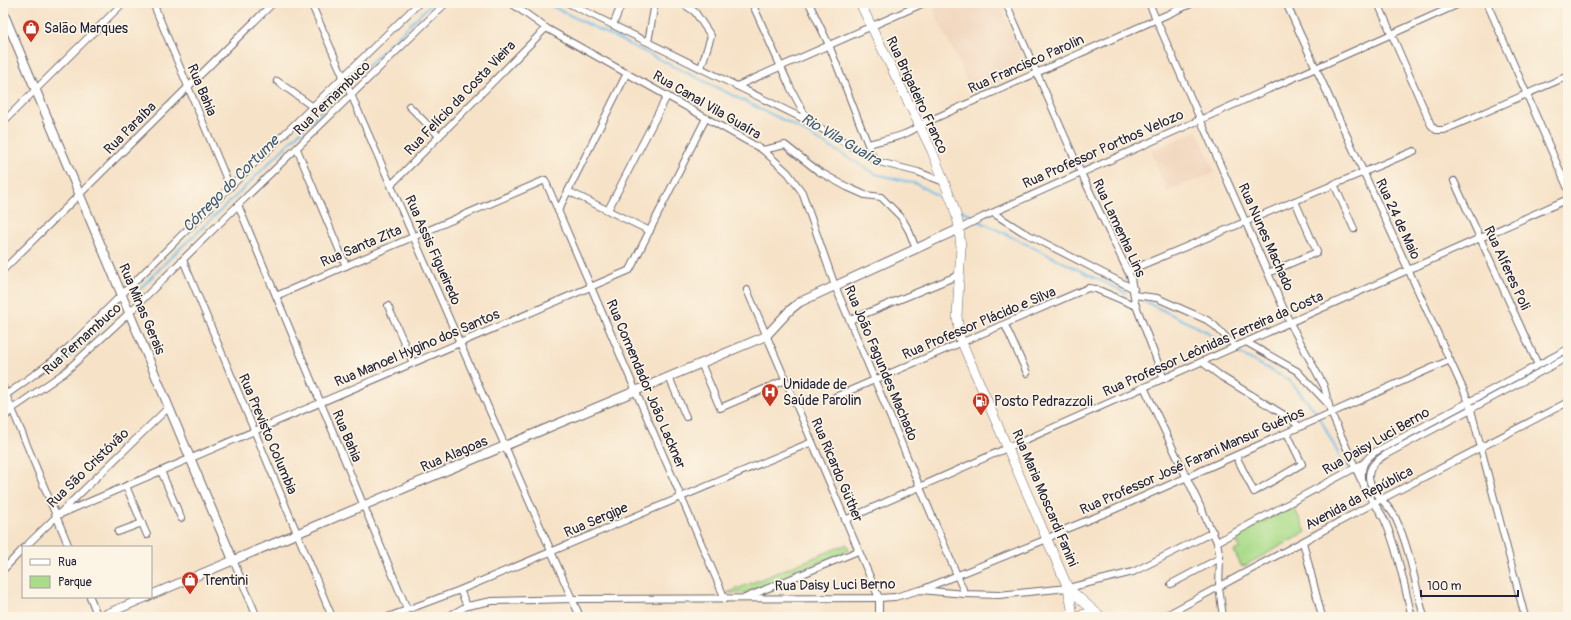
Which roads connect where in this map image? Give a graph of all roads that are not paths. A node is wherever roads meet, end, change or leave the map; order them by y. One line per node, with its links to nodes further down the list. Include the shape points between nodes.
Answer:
1 (123, 3): 41 (street)
2 (153, 3): 40 (street, Rua Bahia)
3 (273, 3): 40 (street, Rua Paraíba)
4 (311, 3): 37 (street, Rua Assis Figueiredo)
5 (419, 3): 37 (street, Rua Pernambuco)
6 (446, 3): 43 (street, Rua Pernambuco)
7 (512, 3): 27 (street, Rua Canal Vila Guaíra)
8 (568, 3): 25 (street, Rua Canal Vila Guaíra)
9 (622, 3): 25 (street)
10 (655, 3): 29 (street)
11 (683, 3): 32 (street, via 695,12 711,36)
12 (752, 3): 31 (street)
13 (809, 3): 30 (street)
14 (860, 3): 26 (main road, Rua Brigadeiro Franco)
15 (924, 3): 26 (street)
16 (1006, 3): 34 (street, Rua Lamenha Lins)
17 (1150, 3): 24 (street, Rua Nunes Machado)
18 (1193, 3): 24 (street, Rua Francisco Parolin)
19 (1286, 3): 33 (street, Rua 24 de Maio)
20 (1378, 3): 28 (street)
21 (1461, 3): 28 (street, Rua Professor Porthos Velozo)
22 (1487, 3): 42 (street)
23 (3, 12): 41 (street, Rua Minas Gerais)
24 (1157, 19): 34 (street, Rua Francisco Parolin); 48 (street, Rua Nunes Machado)
25 (613, 25): 29 (street, Rua Canal Vila Guaíra)
26 (871, 27): 30 (street); 51 (main road, Rua Brigadeiro Franco, via 884,64)
27 (546, 28): 35 (street, Rua Canal Vila Guaíra); 52 (street, Rua Felício da Costa Vieira)
28 (1392, 34): 33 (street, Rua Professor Porthos Velozo); 42 (street, via 1431,125 1436,130 1444,130)
29 (648, 42): 32 (street, Rua Canal Vila Guaíra)
30 (829, 45): 31 (street); 53 (street)
31 (780, 67): 39 (street); 49 (street)
32 (701, 68): 39 (street, Rua Canal Vila Guaíra)
33 (1316, 68): 48 (street, Rua Professor Porthos Velozo); 59 (street, Rua 24 de Maio)
34 (1037, 73): 51 (street, Rua Francisco Parolin); 61 (street, Rua Lamenha Lins)
35 (627, 74): 44 (street, Rua Canal Vila Guaíra); 69 (street)
36 (1568, 76): 42 (street)
37 (344, 77): 43 (street, Rua Assis Figueiredo); 46 (street, Rua Pernambuco)
38 (277, 81): 46 (street)
39 (737, 86): 49 (street, Rua Canal Vila Guaíra)
40 (188, 87): 67 (street, Rua Bahia); 70 (street, Rua Paraíba)
41 (36, 90): 50 (street); 70 (street, Rua Minas Gerais)
42 (1527, 94): 68 (street)
43 (352, 95): 54 (street, Rua Pernambuco); 66 (street, Rua Assis Figueiredo)
44 (667, 96): 47 (street, Rua Canal Vila Guaíra); 74 (street)
45 (409, 106): 52 (street)
46 (313, 107): 67 (street, Rua Pernambuco)
47 (706, 118): 55 (street, Rua Canal Vila Guaíra); 80 (street, Rua Manoel Hygino dos Santos)
48 (1201, 120): 61 (street, Rua Professor Porthos Velozo); 77 (street, Rua Nunes Machado)
49 (808, 121): 57 (street, Rua Canal Vila Guaíra)
50 (3, 122)
51 (917, 127): 53 (street, Rua Francisco Parolin, via 901,135); 60 (main road, Rua Brigadeiro Franco, via 927,153)
52 (439, 136): 66 (street, Rua Felício da Costa Vieira)
53 (868, 144): 57 (street)
54 (296, 149): 73 (street, Rua Pernambuco); 85 (street)
55 (763, 150): 83 (street, Rua Canal Vila Guaíra, via 785,145 818,171 847,187 865,196 882,197 901,217); 91 (street, Rua João Fagundes Machado, via 788,173 802,192)
56 (1414, 151): 59 (street)
57 (874, 160): 58 (street, Rua Canal Vila Guaíra)
58 (918, 172): 60 (street, Rua Canal Vila Guaíra); 64 (street, Rua Canal Vila Guaíra)
59 (1364, 172): 65 (street); 87 (street, Rua 24 de Maio)
60 (940, 173): 64 (main road, Rua Brigadeiro Franco)
61 (1081, 173): 76 (street, Rua Professor Porthos Velozo); 88 (street, Rua Lamenha Lins)
62 (545, 180): 75 (street, Rua Comendador João Lackner); 81 (street, Rua Santa Zita)
63 (1454, 181): 82 (street, Rua Alferes Poli)
64 (944, 182): 79 (main road, Rua Brigadeiro Franco, via 956,213)
65 (1334, 184): 72 (street); 78 (street)
66 (391, 185): 81 (street, Rua Assis Figueiredo)
67 (230, 187): 95 (street, Rua Pernambuco)
68 (1568, 189)
69 (568, 191): 74 (street); 75 (street)
70 (80, 194): 86 (street, Rua Paraíba); 95 (street, Rua Minas Gerais)
71 (1568, 199): 82 (street, Rua Professor Leônidas Ferreira da Costa)
72 (1295, 201): 77 (street); 89 (street, via 1317,252)
73 (238, 205): 84 (street, Rua Pernambuco); 96 (street, Rua Bahia)
74 (608, 210): 80 (street)
75 (558, 211): 92 (street, Rua Comendador João Lackner)
76 (993, 213): 79 (street, Rua Professor Porthos Velozo); 94 (street)
77 (1246, 222): 88 (street); 89 (street, Rua Nunes Machado)
78 (1354, 229)
79 (959, 230): 83 (street, Rua Professor Porthos Velozo); 90 (main road, Rua Maria Moscardi Fanini)
80 (650, 231): 92 (street, Rua Manoel Hygino dos Santos, via 630,270)
81 (414, 236): 85 (street, Rua Santa Zita); 105 (street, Rua Assis Figueiredo)
82 (1480, 238): 87 (street, Rua Professor Leônidas Ferreira da Costa); 114 (street, Rua Alferes Poli)
83 (916, 249): 91 (street, Rua Professor Porthos Velozo)
84 (183, 260): 99 (street, Rua Pernambuco); 137 (street, Rua Previsto Columbia)
85 (346, 266): 96 (street, Rua Santa Zita)
86 (3, 270)
87 (1408, 270): 101 (street, Rua Professor Leônidas Ferreira da Costa); 110 (street, Rua 24 de Maio)
88 (1128, 271): 94 (street, Rua Lamenha Lins)
89 (1268, 273): 101 (street, Rua Nunes Machado)
90 (959, 275): 100 (street); 106 (main road, Rua Maria Moscardi Fanini, via 957,316)
91 (835, 286): 100 (street, Rua João Fagundes Machado); 103 (street, Rua Professor Porthos Velozo, via 808,297 795,306)
92 (591, 287): 105 (street, Rua Manoel Hygino dos Santos); 122 (street, Rua Comendador João Lackner)
93 (747, 290): 103 (street, Rua Ricardo Güther)
94 (1134, 292): 98 (street, Rua Lamenha Lins); 107 (street, via 1157,298 1207,320)
95 (122, 295): 99 (street, Rua Minas Gerais); 123 (street, Rua Pernambuco, via 60,355)
96 (276, 296): 125 (street, Rua Bahia)
97 (388, 306): 112 (street)
98 (1136, 306): 102 (street, Rua Professor Plácido e Silva, via 1088,288); 117 (street, Rua Lamenha Lins)
99 (129, 313): 129 (street, Rua Minas Gerais); 130 (street, Rua Pernambuco, via 64,373)
100 (850, 320): 119 (street, Rua João Fagundes Machado)
101 (1290, 323): 104 (street, Rua Professor Leônidas Ferreira da Costa); 128 (street, Rua Nunes Machado, via 1324,386)
102 (1006, 325): 106 (street, Rua Professor Plácido e Silva); 115 (street)
103 (766, 336): 113 (street, Rua Alagoas); 118 (street, Rua Ricardo Güther)
104 (1246, 342): 107 (street, Rua Professor Leônidas Ferreira da Costa); 128 (street, via 1297,371)
105 (460, 343): 112 (street, Rua Manoel Hygino dos Santos); 140 (street, Rua Assis Figueiredo)
106 (962, 343): 119 (street, Rua Professor Plácido e Silva); 142 (main road, Rua Maria Moscardi Fanini)
107 (1236, 347): 111 (street, Rua Professor Leônidas Ferreira da Costa)
108 (1568, 349): 114 (street, Rua Daisy Luci Berno)
109 (1568, 357): 131 (street, Rua Daisy Luci Berno)
110 (1450, 360): 126 (street, Rua 24 de Maio); 133 (street, Rua Professor José Farani Mansur Guérios)
111 (1202, 362): 117 (street, Rua Professor Leônidas Ferreira da Costa); 136 (street)
112 (413, 363): 125 (street, Rua Manoel Hygino dos Santos)
113 (701, 364): 116 (street, Rua Alagoas); 118 (street, via 720,408)
114 (1538, 365): 126 (street, Rua Daisy Luci Berno)
115 (1027, 373)
116 (669, 377): 122 (street, Rua Alagoas); 134 (street)
117 (1164, 379): 121 (street, Rua Professor Leônidas Ferreira da Costa)
118 (785, 380): 139 (street, Rua Ricardo Güther)
119 (875, 380): 124 (street, Rua Professor Plácido e Silva); 151 (street, Rua João Fagundes Machado)
120 (3, 387): 123 (street)
121 (1144, 387): 142 (street, Rua Professor Leônidas Ferreira da Costa); 148 (street)
122 (636, 391): 140 (street, Rua Alagoas); 152 (street, Rua Comendador João Lackner)
123 (6, 395): 130 (street)
124 (835, 397)
125 (320, 402): 137 (street, Rua Manoel Hygino dos Santos); 155 (street, Rua Bahia)
126 (1469, 402): 131 (street, Rua 24 de Maio); 145 (street, Rua Daisy Luci Berno, via 1375,452)
127 (1567, 402): 132 (street); 141 (street, Avenida da República)
128 (1328, 404): 133 (street, Rua Nunes Machado)
129 (169, 406): 144 (street, Rua Minas Gerais); 156 (street, Rua São Cristóvão)
130 (12, 409): 135 (street, Rua Pernambuco); 156 (street)
131 (1471, 409): 141 (street, Rua 24 de Maio); 153 (street, Rua Daisy Luci Berno, via 1376,462 1369,477)
132 (1568, 410)
133 (1331, 413): 136 (street, Rua Professor José Farani Mansur Guérios); 146 (street, Rua Nunes Machado)
134 (686, 417)
135 (3, 419)
136 (1300, 427): 138 (street, Rua Professor José Farani Mansur Guérios)
137 (254, 431): 144 (street, Rua Manoel Hygino dos Santos); 162 (street, Rua Previsto Columbia)
138 (1287, 433): 143 (street, Rua Professor José Farani Mansur Guérios); 143 (street, via 1302,464 1254,492)
139 (812, 442): 152 (street, Rua Sergipe); 158 (street, Rua Ricardo Güther)
140 (505, 446): 155 (street, Rua Alagoas); 171 (street, Rua Assis Figueiredo)
141 (1482, 447): 153 (street, Avenida da República); 206 (street, Rua 24 de Maio)
142 (1008, 448): 151 (street, Rua Professor Leônidas Ferreira da Costa); 164 (main road, Rua Maria Moscardi Fanini)
143 (1236, 456): 148 (street, Rua Professor José Farani Mansur Guérios)
144 (190, 458): 147 (street, Rua Manoel Hygino dos Santos); 173 (street, Rua Minas Gerais)
145 (1364, 464): 146 (street, Rua Daisy Luci Berno); 149 (street)
146 (1355, 468): 149 (street, Rua Nunes Machado); 165 (street, Rua Daisy Luci Berno)
147 (161, 470): 150 (street, Rua Manoel Hygino dos Santos); 157 (street)
148 (1188, 477): 161 (street); 164 (street, Rua Professor José Farani Mansur Guérios)
149 (1361, 480): 154 (street, Rua Nunes Machado)
150 (126, 486): 156 (street, Rua Manoel Hygino dos Santos); 159 (street)
151 (920, 487): 158 (street, Rua Professor Leônidas Ferreira da Costa); 175 (street, Rua João Fagundes Machado)
152 (682, 497): 171 (street, Rua Sergipe); 188 (street, Rua Comendador João Lackner)
153 (1382, 499): 154 (street, Avenida da República); 205 (street, via 1401,532)
154 (1374, 503): 166 (street, Avenida da República); 204 (street, Rua Nunes Machado, via 1390,533)
155 (364, 506): 162 (street, Rua Alagoas); 190 (street, Rua Bahia)
156 (56, 516): 167 (street, Rua São Cristóvão); 168 (street)
157 (181, 518)
158 (845, 520): 170 (street, Rua Ricardo Güther)
159 (142, 523): 160 (street); 163 (street)
160 (118, 532)
161 (1214, 532): 165 (street); 178 (street, Rua Daisy Luci Berno, via 1134,572)
162 (297, 534): 173 (street, Rua Alagoas); 194 (street, Rua Previsto Columbia)
163 (147, 535)
164 (1047, 539): 175 (street, Rua Professor José Farani Mansur Guérios); 178 (main road, Rua Maria Moscardi Fanini)
165 (1217, 542): 172 (street)
166 (1303, 542): 177 (street, Avenida da República); 203 (street)
167 (26, 546)
168 (69, 546)
169 (22, 550): 174 (street)
170 (858, 551): 185 (street); 186 (street, Rua Ricardo Güther)
171 (552, 552): 179 (street, Rua Sergipe); 187 (street, Rua Assis Figueiredo)
172 (1220, 558): 176 (street); 177 (street)
173 (233, 560): 182 (street, Rua Alagoas); 193 (street, Rua Minas Gerais)
174 (3, 570)
175 (957, 576): 180 (street, Rua Professor José Farani Mansur Guérios); 181 (street, Rua João Fagundes Machado)
176 (1171, 584)
177 (1219, 587): 201 (street, Avenida da República); 202 (street)
178 (1068, 588): 181 (street, Rua Daisy Luci Berno, via 1014,594); 191 (main road); 199 (main road, Rua Maria Moscardi Fanini)
179 (460, 590): 189 (street); 190 (street, Rua Sergipe)
180 (920, 590): 181 (street, Rua Daisy Luci Berno); 186 (street, Rua Daisy Luci Berno, via 895,597)
181 (964, 594)
182 (152, 595)
183 (90, 598): 192 (street)
184 (145, 598): 192 (street)
185 (744, 598): 186 (street, Rua Daisy Luci Berno); 188 (street, Rua Daisy Luci Berno)
186 (879, 598): 198 (street, Rua Ricardo Güther)
187 (572, 599): 188 (street, Rua Daisy Luci Berno); 189 (street, Rua Daisy Luci Berno, via 492,601); 197 (street, Rua Assis Figueiredo)
188 (725, 599)
189 (467, 606): 196 (street, Rua Daisy Luci Berno)
190 (407, 609): 195 (street, Rua Sergipe)
191 (1100, 616): 200 (main road, via 1084,614)
192 (99, 617)
193 (257, 617)
194 (332, 617)
195 (388, 617)
196 (447, 617)
197 (579, 617)
198 (879, 617)
199 (1072, 617)
200 (1079, 617)
201 (1163, 617)
202 (1223, 617)
203 (1322, 617)
204 (1412, 617)
205 (1424, 617)
206 (1525, 617)

